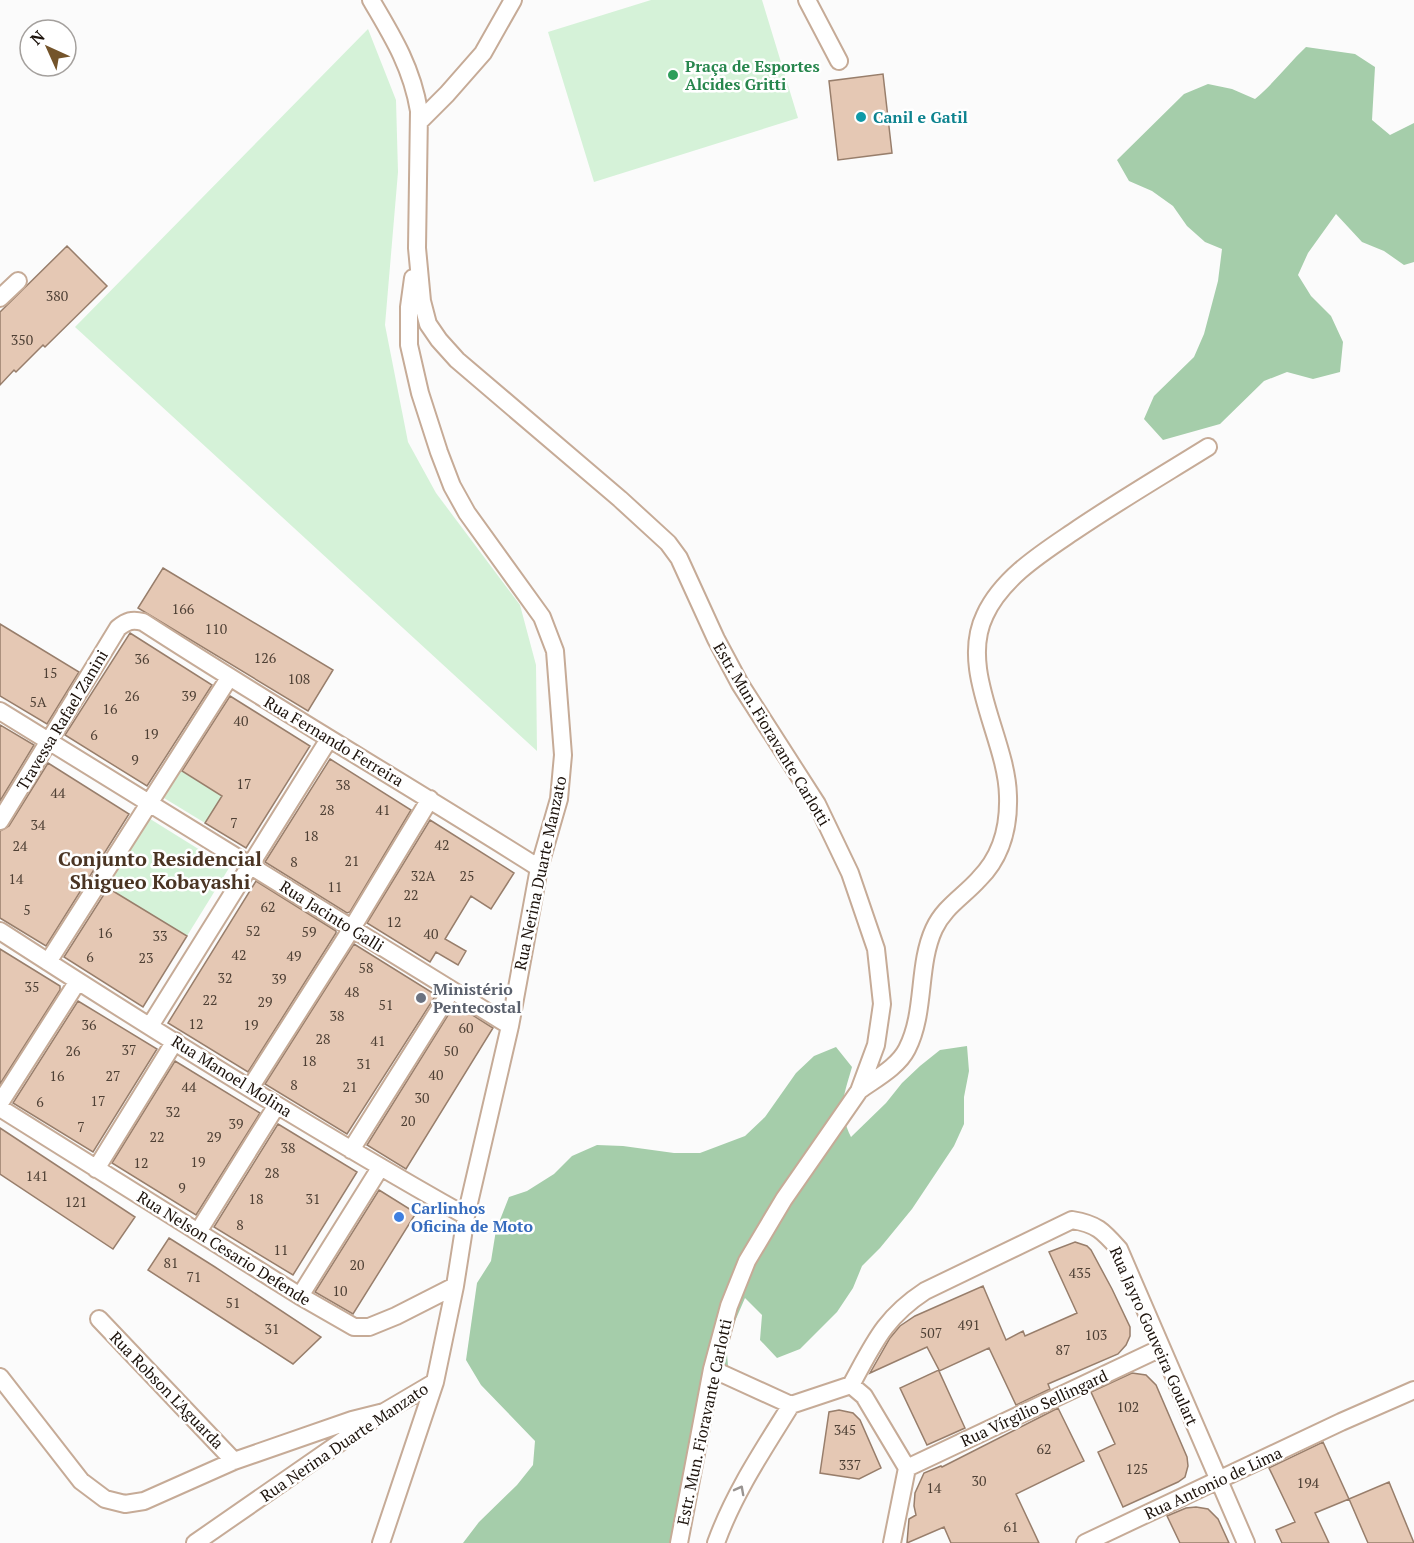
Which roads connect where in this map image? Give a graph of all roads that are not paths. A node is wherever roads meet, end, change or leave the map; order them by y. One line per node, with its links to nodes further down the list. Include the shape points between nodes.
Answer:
1 (371, 0): 5 (street, Estr. Mun. Fioravante Carlotti, via 410,72)
2 (513, 0): 5 (street, via 483,53)
3 (807, 0): 4 (street)
4 (839, 61)
5 (419, 122): 6 (street, Estr. Mun. Fioravante Carlotti)
6 (417, 248): 19 (street, Rua Nerina Duarte Manzato, via 409,307 409,345 439,452 466,513 542,617 555,651 563,755 558,800); 29 (street, Estr. Mun. Fioravante Carlotti, via 422,301 428,324 439,340 668,543 740,684 817,804 849,873 876,949 882,1004 876,1045)
7 (18, 281): 8 (street)
8 (0, 298)
9 (1208, 447): 29 (street, via 1051,547 1008,583 985,614 977,650 987,709 1006,772 1004,840 987,870 944,912 934,929 907,1049 899,1060)
10 (126, 621): 11 (street, Rua Fernando Ferreira, via 143,622); 14 (street, Travessa Rafael Zanini)
11 (229, 678): 13 (street, Rua Fernando Ferreira); 16 (street)
12 (0, 711): 14 (street, Rua Jacinto Galli)
13 (328, 739): 15 (street, Rua Fernando Ferreira); 18 (street)
14 (49, 742): 16 (street, Rua Jacinto Galli); 17 (street, Travessa Rafael Zanini)
15 (430, 799): 19 (street, Rua Fernando Ferreira); 20 (street)
16 (149, 803): 18 (street, Rua Jacinto Galli); 22 (street)
17 (0, 821)
18 (250, 864): 20 (street, Rua Jacinto Galli); 25 (street)
19 (539, 868): 26 (street, Rua Nerina Duarte Manzato)
20 (352, 928): 24 (street, Rua Jacinto Galli); 28 (street)
21 (0, 931): 22 (street, Rua Manoel Molina)
22 (48, 962): 23 (street, Rua Manoel Molina)
23 (78, 981): 25 (street, Rua Manoel Molina); 30 (street)
24 (451, 991): 26 (street, Rua Jacinto Galli); 33 (street)
25 (150, 1026): 27 (street, Rua Manoel Molina)
26 (510, 1026): 36 (street, Rua Nerina Duarte Manzato)
27 (175, 1041): 28 (street, Rua Manoel Molina); 34 (street)
28 (250, 1088): 31 (street, Rua Manoel Molina)
29 (859, 1091): 42 (street, Estr. Mun. Fioravante Carlotti, via 784,1199 747,1261 729,1305)
30 (0, 1103)
31 (278, 1105): 33 (street, Rua Manoel Molina); 37 (street)
32 (0, 1108): 34 (street, Rua Nelson Cesario Defende)
33 (351, 1150): 35 (street, Rua Manoel Molina)
34 (96, 1168): 37 (street, Rua Nelson Cesario Defende)
35 (380, 1168): 36 (street, Rua Manoel Molina); 39 (street)
36 (466, 1216): 38 (street, Rua Nerina Duarte Manzato)
37 (198, 1232): 39 (street, Rua Nelson Cesario Defende)
38 (455, 1286): 39 (street, Rua Nelson Cesario Defende, via 369,1328 354,1327); 44 (street, Rua Nerina Duarte Manzato)
39 (300, 1296)
40 (99, 1319): 49 (street, Rua Robson L'Aguarda)
41 (1161, 1348): 45 (street, Rua Jayro Gouveira Goulart, via 1119,1250 1091,1223 1072,1220 925,1291 906,1304 881,1330); 50 (street, Rua Vírgilio Sellingard); 51 (street, Rua Jayro Gouveira Goulart)
42 (712, 1369): 47 (street); 54 (street, Estr. Mun. Fioravante Carlotti)
43 (0, 1377): 49 (street, via 81,1481 105,1499 125,1504 144,1501)
44 (435, 1382): 48 (street, Rua Nerina Duarte Manzato); 53 (street)
45 (851, 1385): 47 (street); 50 (street, via 864,1395)
46 (1414, 1390): 51 (street, Rua Antonio de Lima)
47 (791, 1405): 55 (street, one-way to 47, via 725,1517 753,1465)
48 (384, 1412): 49 (street); 52 (street, Rua Nerina Duarte Manzato)
49 (234, 1461)
50 (907, 1468): 56 (street)
51 (1218, 1480): 57 (street, Rua Antonio de Lima); 58 (street, Rua Jayro Gouveira Goulart)
52 (195, 1543)
53 (381, 1543)
54 (679, 1543)
55 (716, 1543)
56 (892, 1543)
57 (1085, 1543)
58 (1246, 1543)

